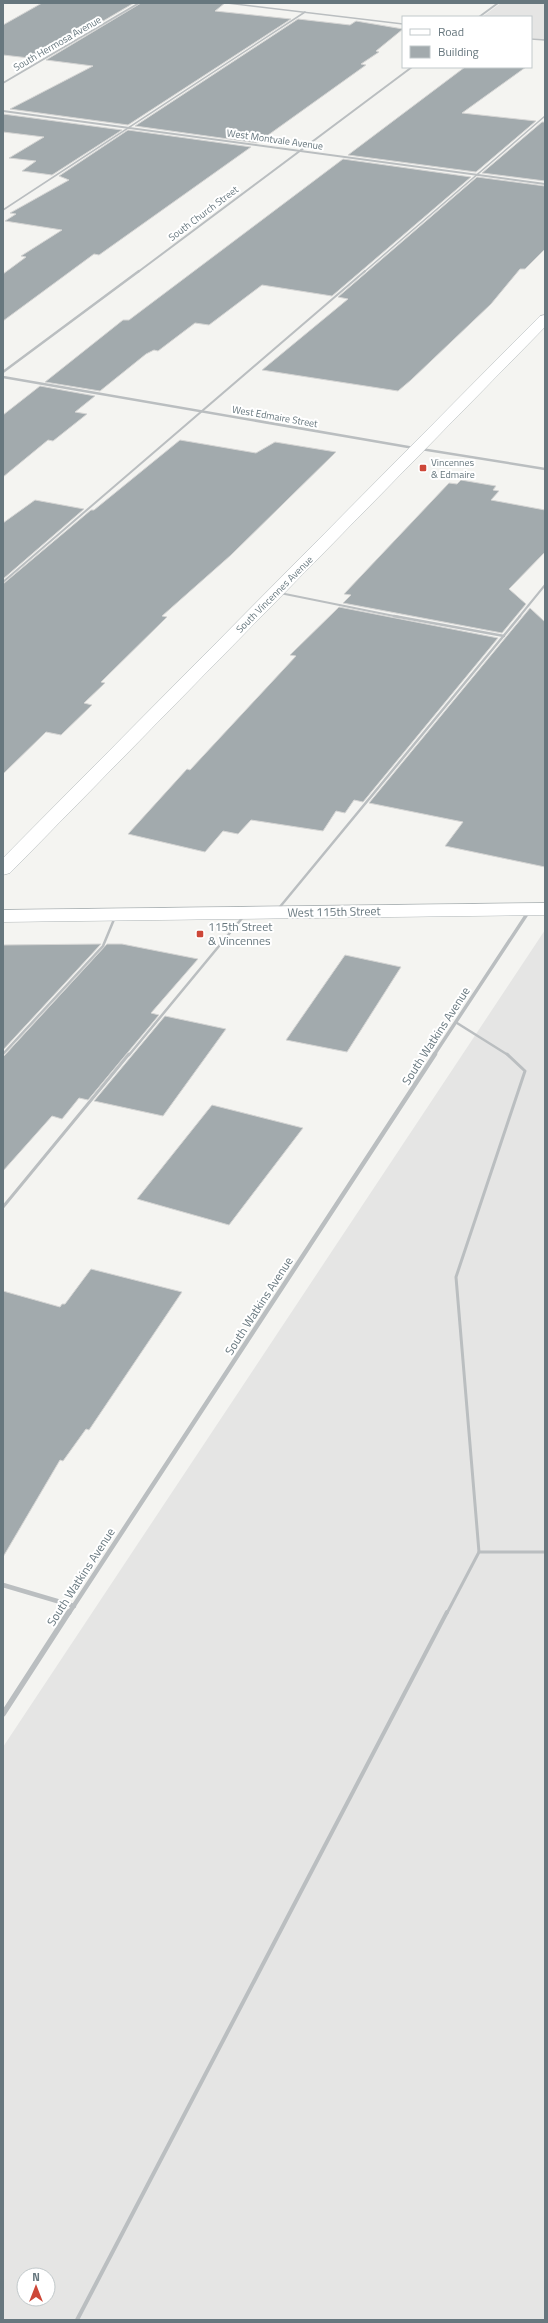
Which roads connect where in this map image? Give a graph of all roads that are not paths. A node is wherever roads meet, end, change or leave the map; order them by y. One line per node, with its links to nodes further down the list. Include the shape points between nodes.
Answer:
1 (139, 3): 10 (street, South Hermosa Avenue)
2 (227, 3): 4 (lane)
3 (498, 3): 5 (street)
4 (305, 12): 6 (lane); 13 (lane)
5 (480, 16)
6 (402, 24)
7 (532, 39): 8 (lane)
8 (545, 40)
9 (411, 68): 14 (street, South Church Street)
10 (3, 83)
11 (3, 111): 13 (street, West Montvale Avenue)
12 (545, 116): 15 (lane)
13 (128, 128): 14 (street, West Montvale Avenue); 17 (lane)
14 (300, 151): 15 (street, West Montvale Avenue); 19 (street, South Church Street)
15 (478, 174): 16 (street, West Montvale Avenue); 21 (lane)
16 (545, 184)
17 (3, 210)
18 (545, 319): 22 (main road, South Vincennes Avenue)
19 (3, 372)
20 (3, 377): 21 (street, West Edmaire Street)
21 (202, 411): 22 (street, West Edmaire Street); 24 (lane)
22 (418, 448): 23 (street, West Edmaire Street); 26 (main road, South Vincennes Avenue)
23 (545, 469)
24 (3, 582)
25 (545, 585): 27 (lane)
26 (276, 592): 27 (lane); 28 (main road, South Vincennes Avenue)
27 (504, 636): 31 (lane)
28 (3, 869)
29 (537, 909): 31 (main road, West 115th Street); 34 (street, South Watkins Avenue)
30 (246, 913): 31 (main road, West 115th Street); 32 (main road, West 115th Street); 36 (lane)
31 (276, 913)
32 (116, 915): 33 (main road, West 115th Street); 35 (lane, via 104,946)
33 (3, 916)
34 (457, 1024): 37 (lane, via 492,1043 525,1071 456,1277); 40 (street, South Watkins Avenue)
35 (3, 1054)
36 (3, 1207)
37 (479, 1552): 38 (lane); 42 (lane)
38 (545, 1552)
39 (3, 1585): 40 (street)
40 (74, 1606): 41 (street, South Watkins Avenue)
41 (3, 1714)
42 (77, 2320)

